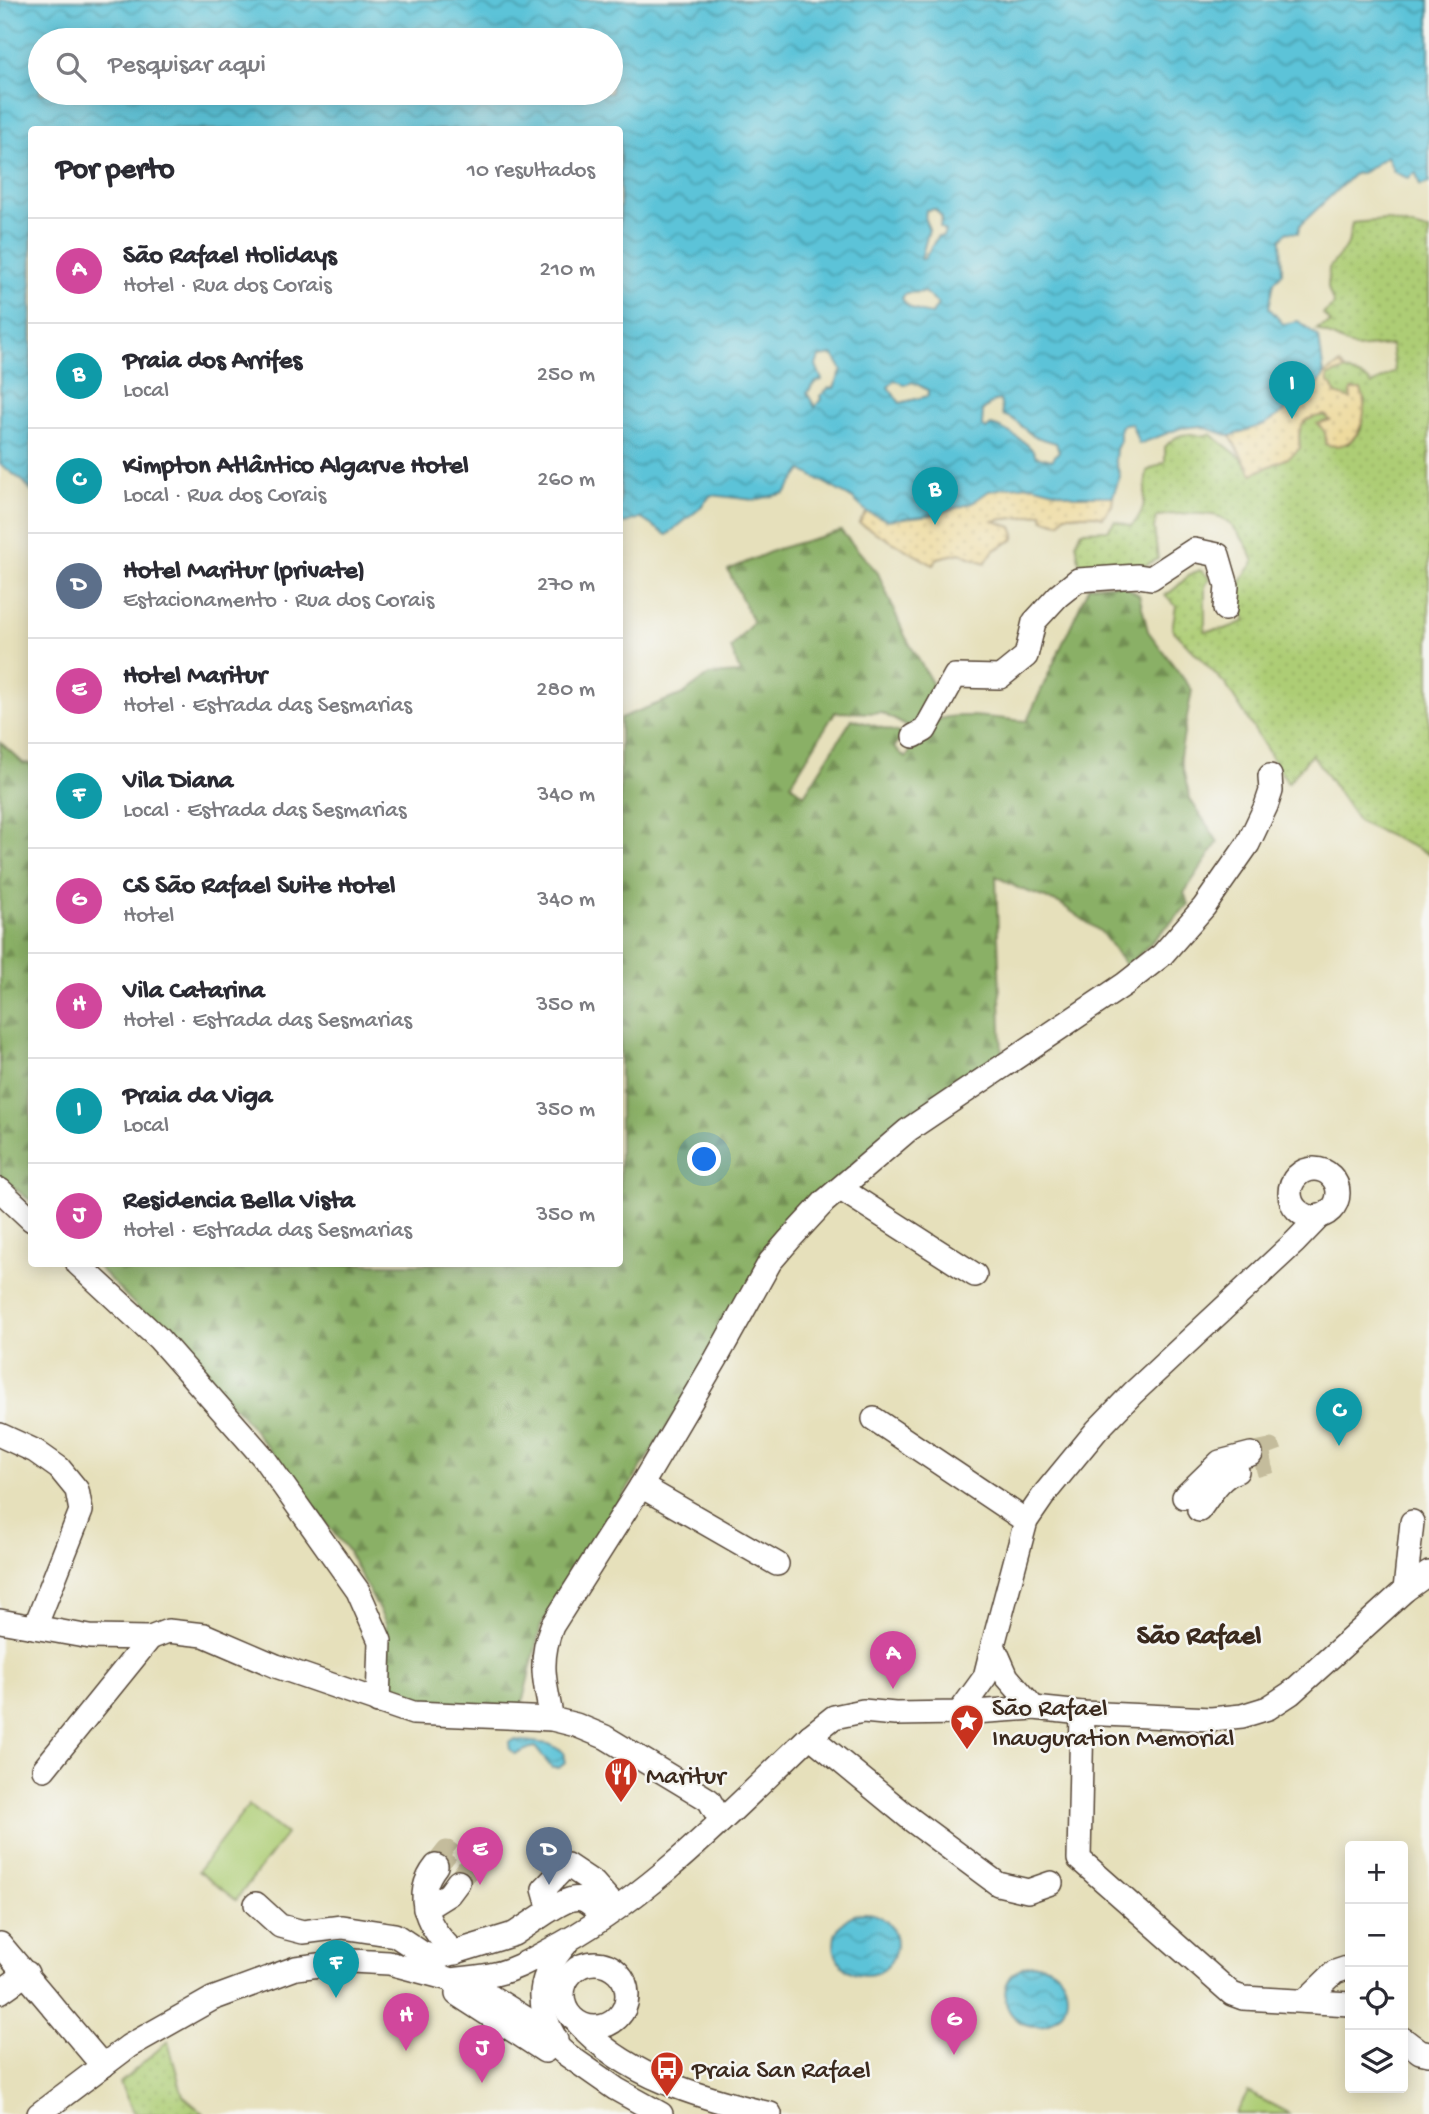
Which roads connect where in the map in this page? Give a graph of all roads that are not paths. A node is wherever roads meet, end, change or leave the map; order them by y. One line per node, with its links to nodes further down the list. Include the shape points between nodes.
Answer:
1 (1225, 609): 2 (street, via 1227,586 1218,555 1194,550 1151,578 1078,580 1034,622 1026,656 1000,677 955,676 925,730)
2 (914, 736)
3 (1270, 776): 4 (street, via 1271,791 1248,844 1204,907 1162,955 908,1130)
4 (841, 1188): 9 (street); 13 (street, via 770,1262)
5 (0, 1190): 6 (street)
6 (28, 1216)
7 (1320, 1216): 15 (street, via 1097,1430)
8 (81, 1267): 24 (street, via 158,1338 263,1457 358,1591 380,1641)
9 (975, 1275)
10 (874, 1419): 15 (street)
11 (0, 1435): 21 (street, via 59,1468 77,1490 81,1511)
12 (1253, 1460): 14 (street)
13 (641, 1486): 17 (street); 28 (street, via 546,1641 542,1662)
14 (1191, 1503)
15 (1026, 1521): 23 (street)
16 (1412, 1522): 19 (street)
17 (777, 1564)
18 (1429, 1573): 19 (street)
19 (1405, 1590): 27 (street, via 1291,1693 1268,1708 1211,1720)
20 (0, 1621): 21 (street)
21 (35, 1627): 22 (street, via 90,1637)
22 (149, 1638): 24 (street, via 167,1631 204,1635 276,1667); 30 (street)
23 (993, 1645): 25 (street, via 1007,1677); 26 (street, via 985,1677)
24 (378, 1702): 28 (street, via 413,1713)
25 (1034, 1707): 26 (street); 27 (street)
26 (959, 1713): 29 (street, via 849,1713 834,1717)
27 (1082, 1713): 48 (street, via 1079,1859 1232,1994)
28 (552, 1719): 31 (street, via 605,1737 709,1800)
29 (810, 1736): 31 (street); 34 (street, via 998,1884 1028,1891)
30 (44, 1769)
31 (721, 1821): 38 (street, via 662,1874)
32 (436, 1866): 36 (street, via 427,1877)
33 (458, 1882): 36 (street, via 449,1894)
34 (1051, 1883)
35 (256, 1904): 41 (street, via 280,1926 303,1932 342,1927 395,1935 436,1958)
36 (425, 1909): 41 (street, via 431,1926)
37 (550, 1910): 38 (street, via 581,1897); 38 (street, via 544,1889 568,1865 594,1883); 41 (street, via 514,1934)
38 (610, 1912): 39 (street)
39 (569, 1940): 42 (street); 45 (street, via 550,1962)
40 (0, 1944): 44 (street)
41 (454, 1953)
42 (529, 1961): 46 (street); 50 (street, via 513,1975 504,1994)
43 (1345, 1969): 48 (street, via 1335,1972)
44 (27, 1973): 47 (street); 57 (street)
45 (543, 1984): 50 (street, via 529,2009); 55 (street, via 549,2029)
46 (447, 1985): 50 (street); 53 (street); 57 (street, via 358,1970 296,1968 212,1999)
47 (0, 1992)
48 (1305, 2001): 49 (street)
49 (1345, 2004)
50 (511, 2010): 53 (street, via 509,2019); 55 (street)
51 (615, 2020): 52 (street, via 595,2027); 52 (street, via 625,2006 626,1986 615,1970 599,1963 587,1964 566,1980 567,2012); 58 (street, via 612,2036)
52 (578, 2023): 58 (street, via 593,2040)
53 (532, 2042): 60 (street)
54 (1408, 2043): 56 (street)
55 (563, 2052): 61 (street, via 616,2090)
56 (1429, 2054)
57 (103, 2066): 59 (street)
58 (633, 2066): 62 (street, via 711,2100)
59 (39, 2114)
60 (643, 2114)
61 (661, 2114)
62 (770, 2114)

